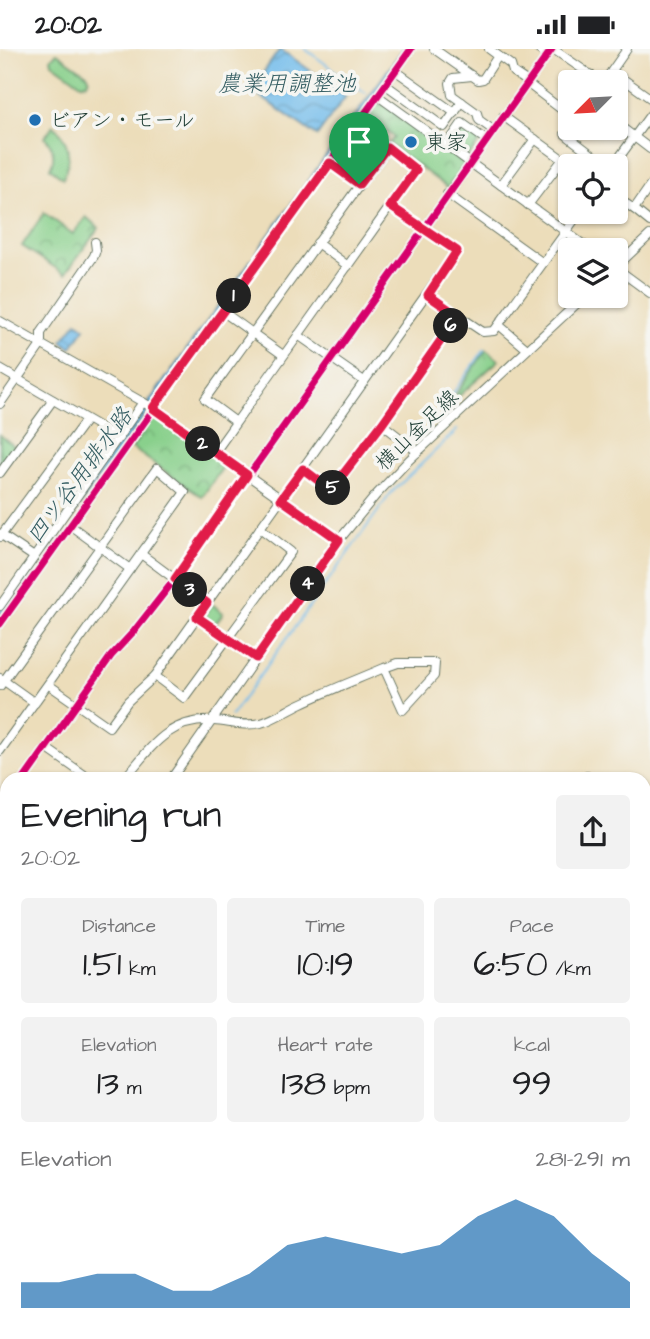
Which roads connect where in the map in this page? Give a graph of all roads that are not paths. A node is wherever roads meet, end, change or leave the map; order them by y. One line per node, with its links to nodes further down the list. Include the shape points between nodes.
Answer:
1 (411, 49): 10 (street)
2 (434, 49): 11 (street)
3 (489, 49): 7 (street)
4 (538, 49): 6 (street)
5 (627, 49): 9 (street)
6 (551, 51): 8 (street); 12 (street)
7 (498, 56): 11 (street, via 483,79); 12 (street)
8 (583, 70)
9 (613, 70)
10 (396, 71): 14 (street); 20 (street)
11 (472, 76): 17 (street, via 453,78 450,83 452,95)
12 (528, 82): 18 (street); 22 (street)
13 (628, 82): 16 (street)
14 (386, 85): 15 (street); 19 (street)
15 (378, 96): 23 (street); 35 (street)
16 (650, 98)
17 (462, 102): 20 (street); 24 (street)
18 (558, 106)
19 (420, 110): 20 (street, via 444,127); 23 (street)
20 (455, 113)
21 (650, 115): 26 (street)
22 (503, 116): 24 (street); 27 (street)
23 (412, 121): 30 (street)
24 (493, 130): 28 (street)
25 (628, 132): 26 (street)
26 (634, 137): 31 (street); 33 (street)
27 (535, 139): 34 (street); 39 (street)
28 (486, 140): 30 (street, via 462,123); 36 (street)
29 (572, 140): 32 (street)
30 (446, 146): 36 (street)
31 (650, 149)
32 (591, 154)
33 (622, 154)
34 (558, 156)
35 (330, 163): 38 (street); 61 (street)
36 (469, 163): 39 (street); 41 (street)
37 (558, 164): 42 (street)
38 (359, 184): 44 (street, via 387,147 416,170); 53 (street)
39 (501, 185): 42 (street)
40 (650, 186): 45 (street)
41 (447, 194): 48 (street); 55 (street)
42 (528, 205): 49 (street)
43 (628, 205): 45 (street)
44 (390, 206): 48 (street); 56 (street)
45 (634, 209): 46 (street)
46 (650, 222)
47 (571, 224): 49 (street)
48 (423, 229): 59 (street, via 457,251); 70 (street)
49 (565, 232): 51 (street); 55 (street)
50 (650, 235): 54 (street)
51 (574, 238)
52 (95, 242): 67 (street, via 94,256 41,333)
53 (317, 243): 56 (street); 65 (street)
54 (628, 256)
55 (543, 263): 64 (street)
56 (348, 266): 66 (street)
57 (628, 277): 58 (street)
58 (650, 293)
59 (428, 295): 62 (street); 73 (street)
60 (572, 308): 68 (street, 横山金足線)
61 (222, 311): 65 (street); 76 (street)
62 (458, 316): 64 (street, via 483,332); 79 (street)
63 (0, 321): 67 (street)
64 (499, 325): 68 (street)
65 (253, 333): 69 (street); 78 (street, via 205,399)
66 (298, 335): 69 (street); 70 (street)
67 (41, 345): 72 (street); 76 (street)
68 (527, 349): 81 (street, 横山金足線)
69 (283, 355): 78 (street)
70 (331, 359): 73 (street); 85 (street)
71 (0, 369): 72 (street)
72 (18, 379): 74 (street); 75 (street)
73 (364, 381): 83 (street)
74 (53, 400): 77 (street); 84 (street)
75 (0, 404)
76 (148, 405): 80 (street); 82 (street); 87 (street)
77 (86, 419): 80 (street); 89 (street)
78 (236, 422): 82 (street)
79 (382, 424): 81 (street); 83 (street, via 331,490)
80 (119, 437): 93 (street)
81 (418, 451): 90 (street, 横山金足線)
82 (215, 452): 85 (street)
83 (303, 469): 86 (street)
84 (0, 473)
85 (247, 475): 86 (street); 95 (street)
86 (281, 499): 88 (street); 90 (street)
87 (71, 526): 91 (street); 99 (street)
88 (260, 528): 96 (street); 100 (street, via 291,552)
89 (0, 535): 93 (street)
90 (339, 540): 101 (street, 横山金足線)
91 (99, 546): 92 (street, via 157,468 185,492); 94 (street); 104 (street)
92 (141, 554): 94 (street); 95 (street)
93 (34, 557): 97 (street)
94 (130, 569): 105 (street)
95 (175, 579): 96 (street); 107 (street)
96 (207, 603): 98 (street)
97 (0, 606)
98 (197, 617): 100 (street); 103 (street)
99 (0, 624)
100 (228, 638): 101 (street); 103 (street, via 184,698)
101 (256, 658): 108 (street, 横山金足線)
102 (384, 667): 102 (street, via 398,663 435,663 434,676 402,710); 108 (street, via 265,722)
103 (155, 676): 107 (street, via 109,727)
104 (1, 682): 106 (street)
105 (49, 685): 106 (street); 107 (street)
106 (35, 703): 110 (street)
107 (76, 706): 109 (street)
108 (212, 721): 113 (street, via 185,723 164,733); 114 (street, 横山金足線)
109 (46, 748): 111 (street); 112 (street)
110 (0, 751)
111 (29, 772)
112 (80, 772)
113 (130, 772)
114 (176, 772)

